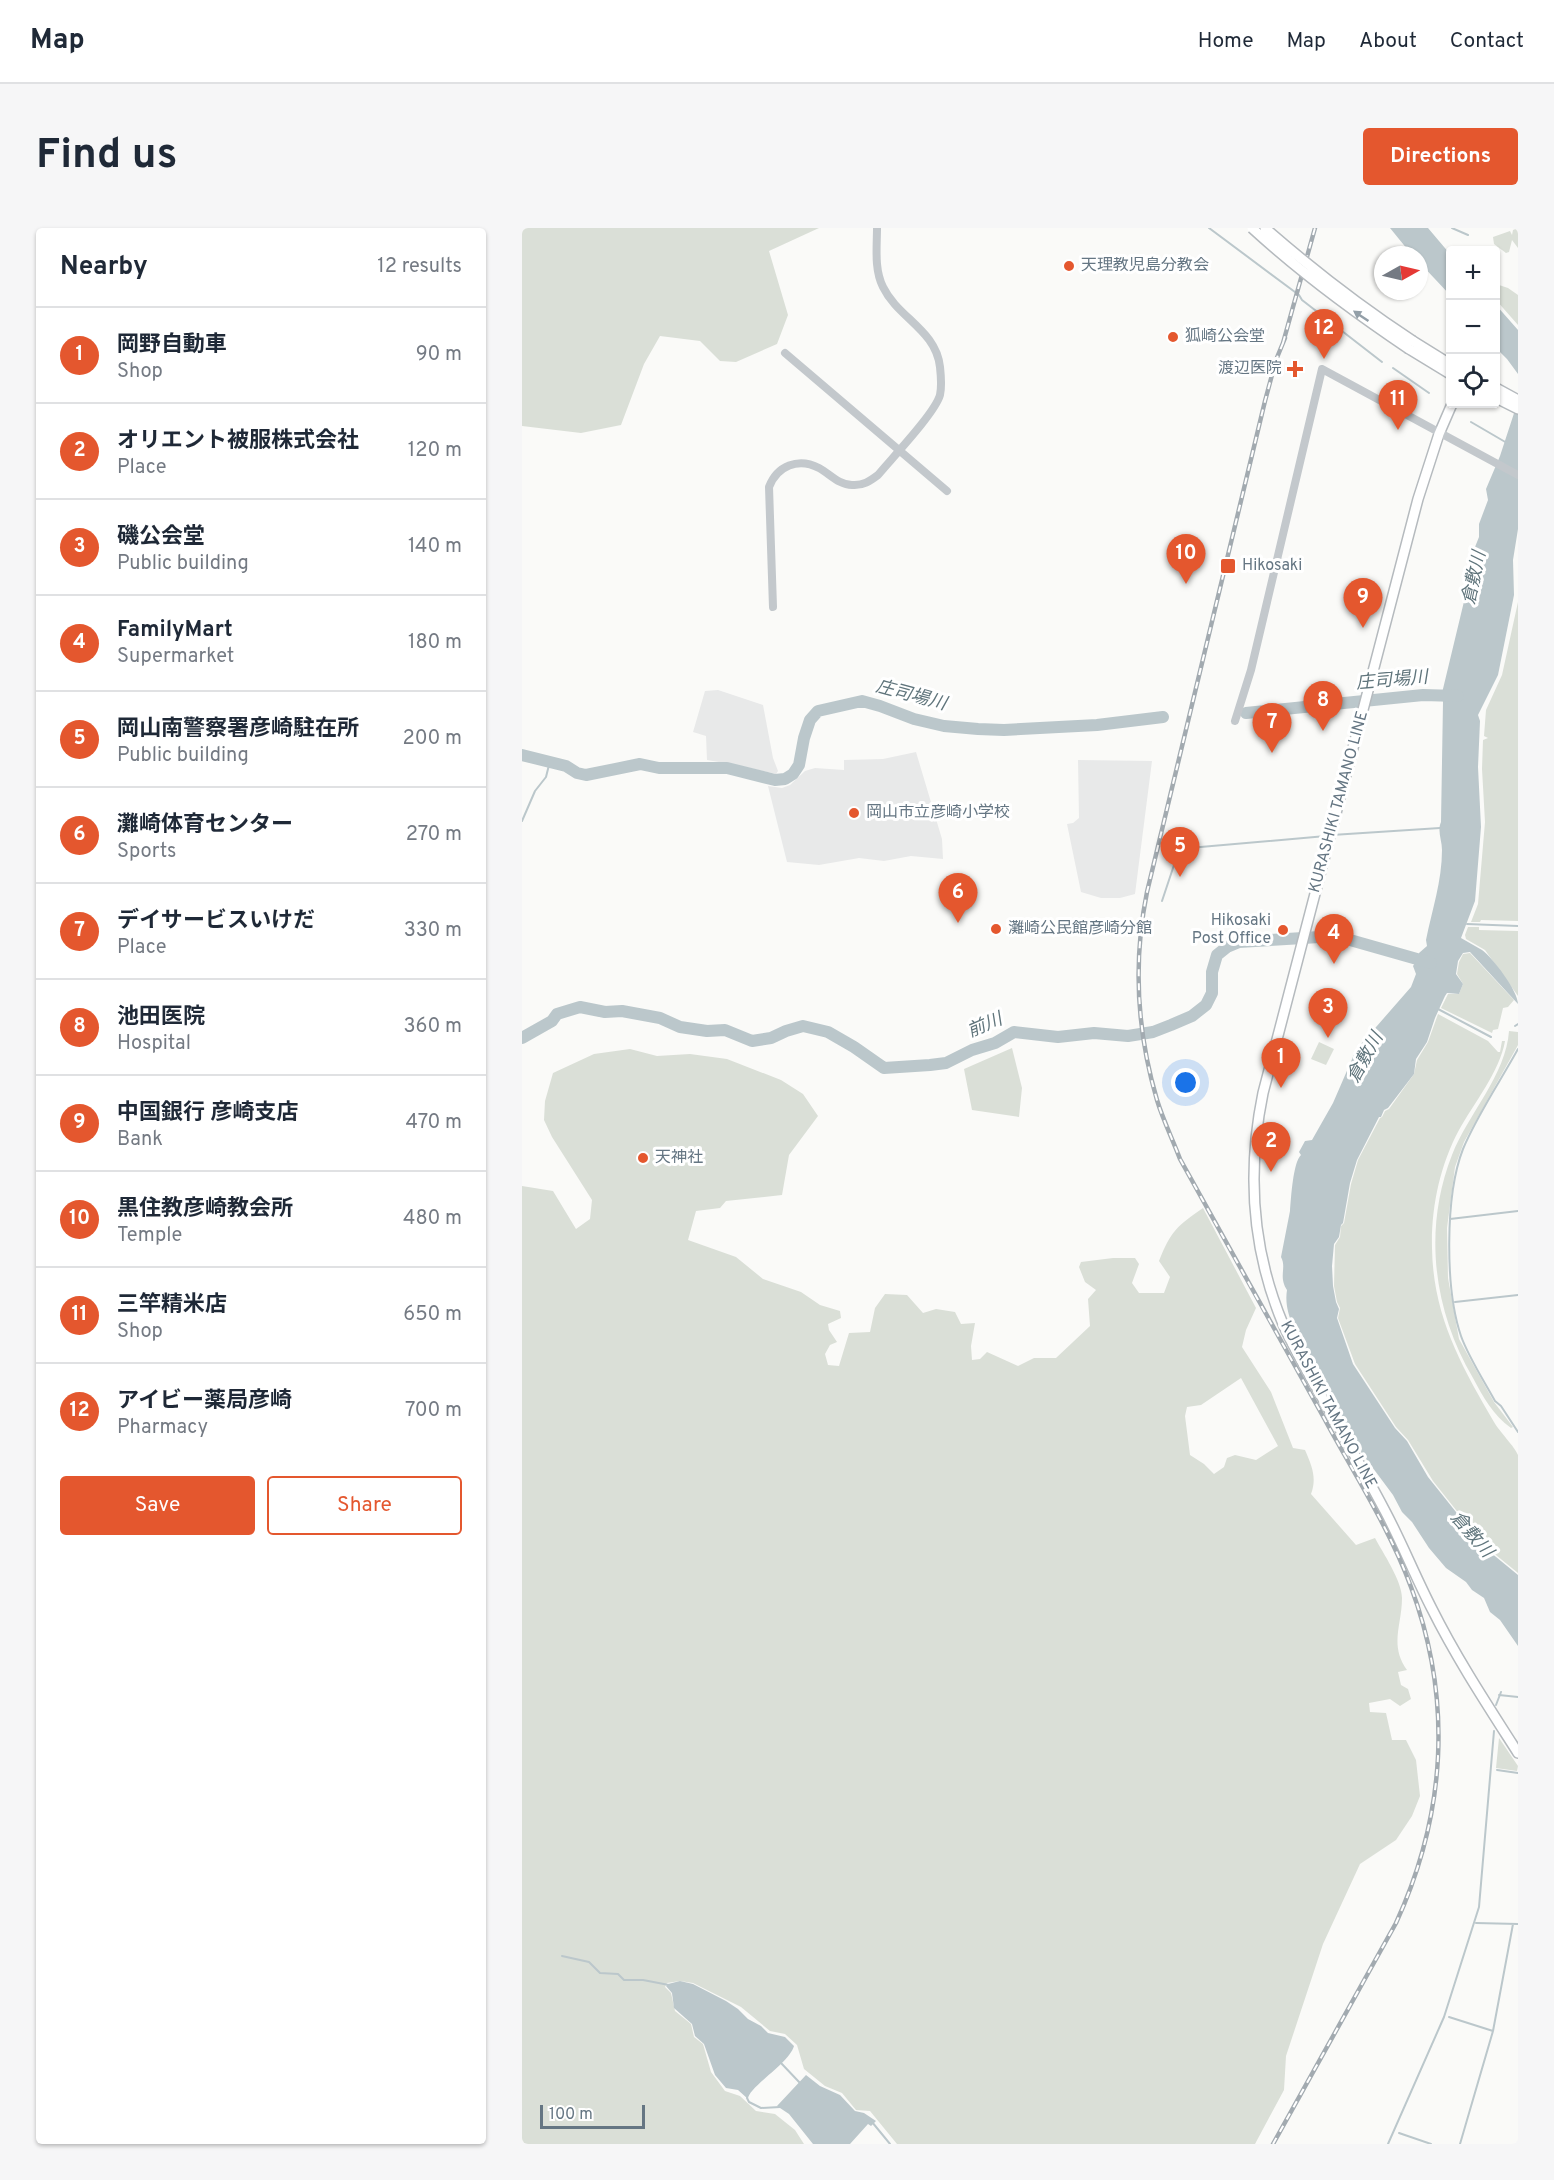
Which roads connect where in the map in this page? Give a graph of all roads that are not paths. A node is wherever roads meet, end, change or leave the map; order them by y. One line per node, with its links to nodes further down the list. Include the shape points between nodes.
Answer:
1 (877, 228): 14 (street, via 876,264 881,284 894,304 927,335 940,362 942,379 932,409)
2 (1252, 228): 4 (main road, one-way to 2, bridge, via 1351,310)
3 (1265, 228): 4 (main road, bridge)
4 (1411, 345): 6 (main road); 7 (main road)
5 (785, 353): 14 (street)
6 (1446, 362)
7 (1446, 371)
8 (1500, 390): 9 (main road)
9 (1518, 399)
10 (1500, 400): 12 (main road)
11 (1450, 408): 13 (main road, KURASHIKI TAMANO LINE)
12 (1518, 409)
13 (1439, 434): 15 (street); 18 (street, via 1322,369); 19 (main road, KURASHIKI TAMANO LINE, via 1418,499 1256,1125 1254,1210 1264,1268 1291,1342 1386,1512 1454,1650)
14 (899, 450): 16 (street); 17 (street, via 878,475 858,485 839,482 820,469 802,464 791,464 773,477 769,487)
15 (1518, 475)
16 (947, 491)
17 (773, 608)
18 (1236, 721)
19 (1518, 1753)

